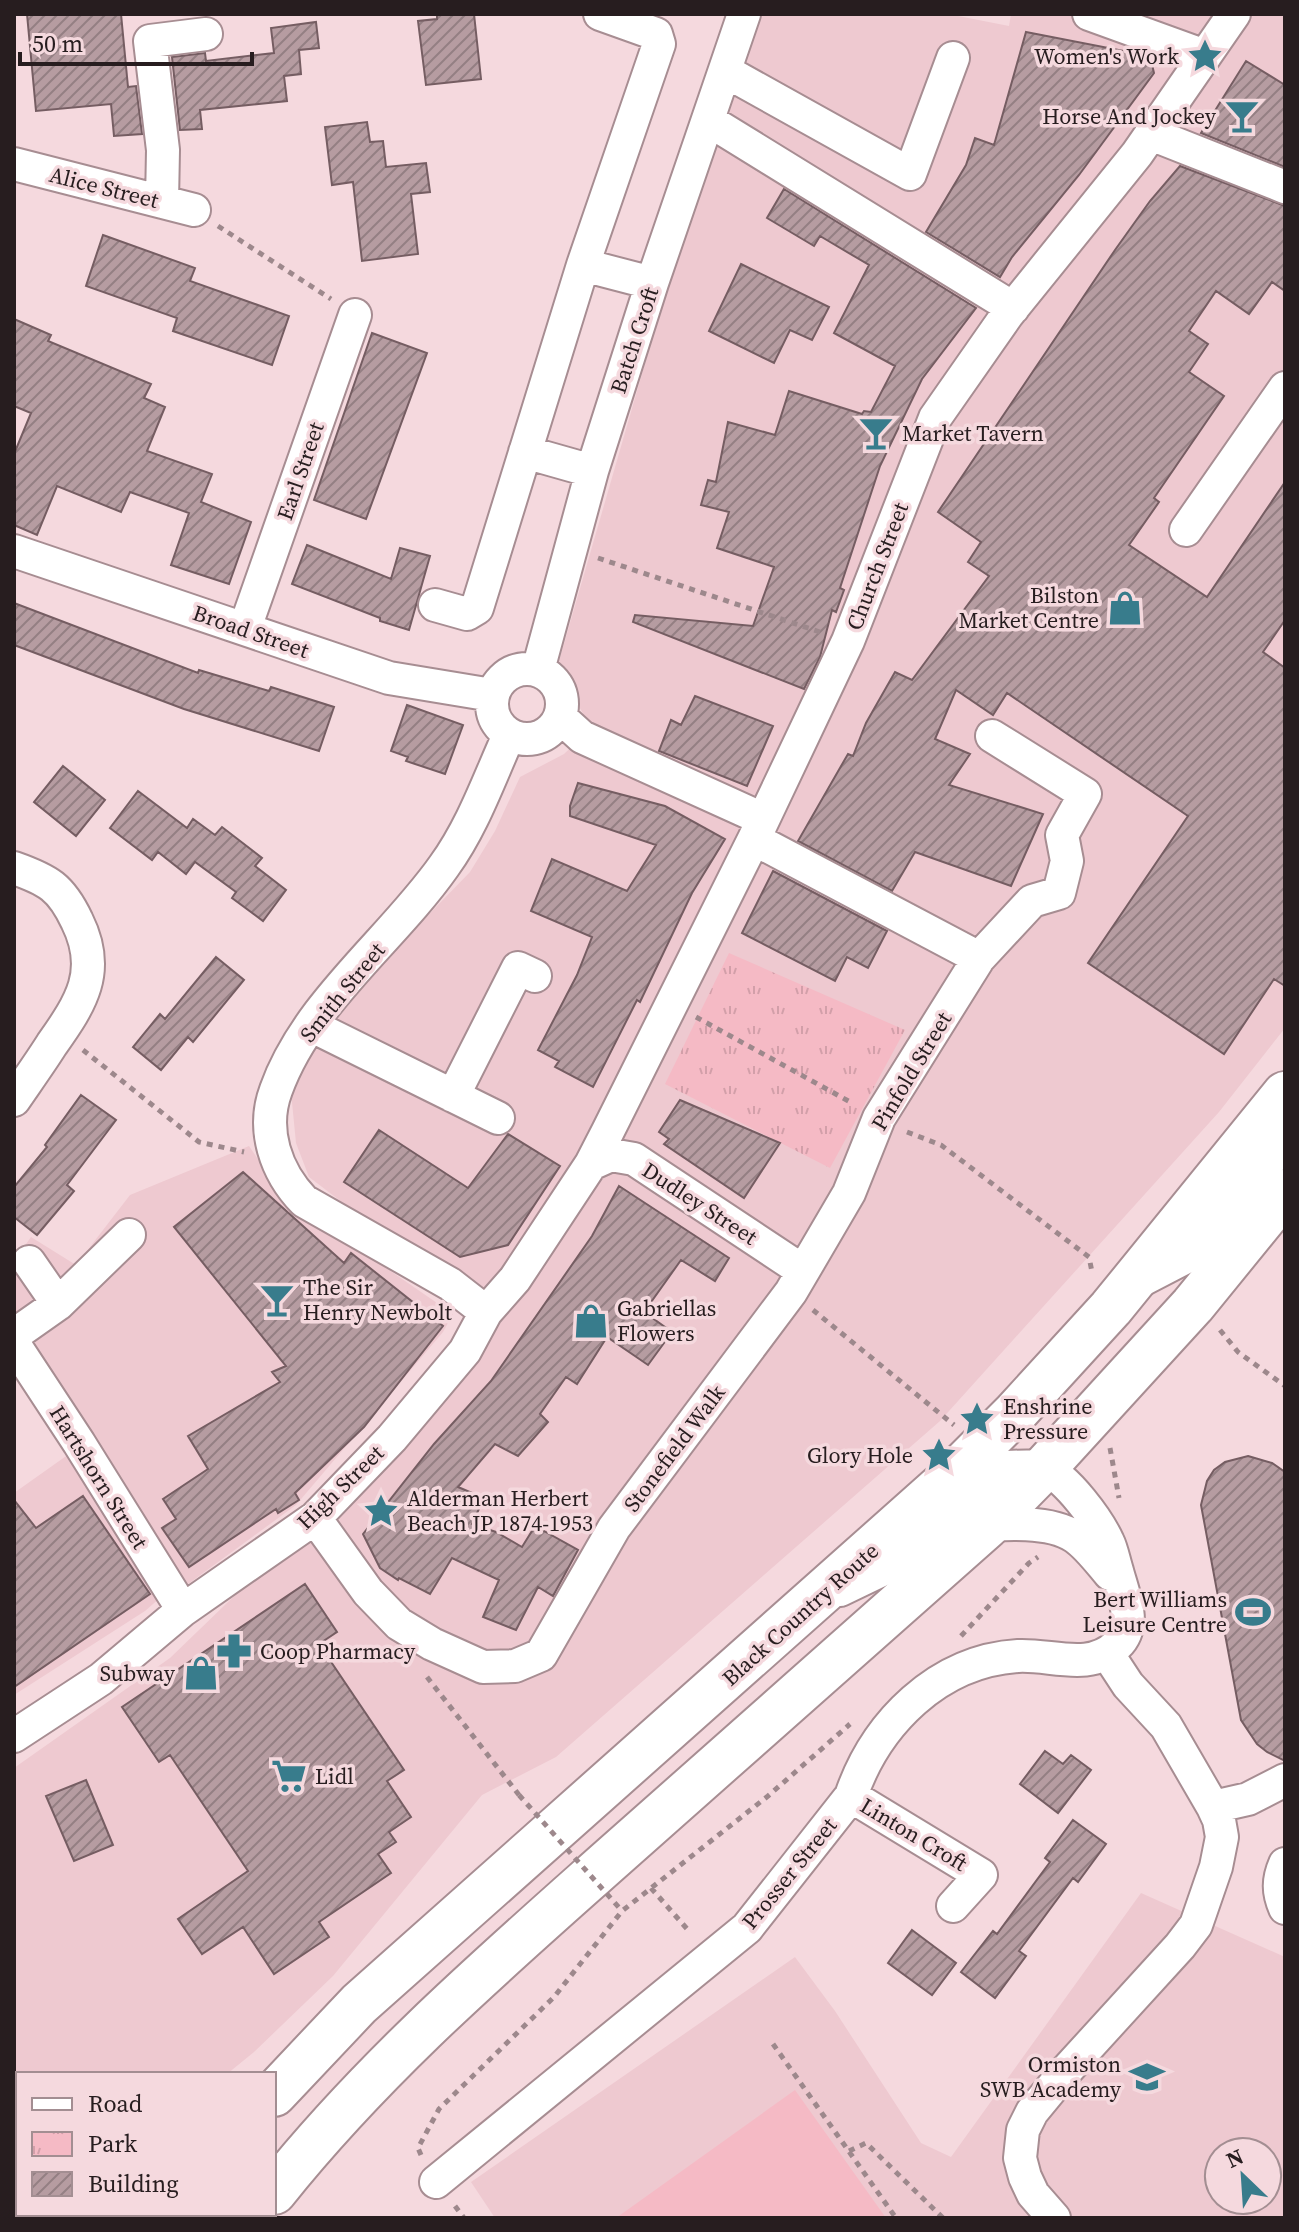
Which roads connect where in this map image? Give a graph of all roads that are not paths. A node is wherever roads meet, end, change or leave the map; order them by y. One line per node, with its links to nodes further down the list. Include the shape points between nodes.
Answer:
1 (600, 14): 15 (street, via 656,34 659,44)
2 (744, 14): 8 (street, Batch Croft)
3 (1089, 14): 6 (street)
4 (1234, 14): 6 (street, Church Street)
5 (206, 34): 13 (street, via 150,41 163,150)
6 (1205, 56): 10 (street, Church Street)
7 (953, 58): 8 (street, via 910,174)
8 (725, 71): 9 (street, Batch Croft)
9 (708, 120): 16 (street, Batch Croft); 17 (street)
10 (1151, 134): 12 (street); 17 (street, Church Street)
11 (14, 164): 13 (street, Alice Street)
12 (1285, 187)
13 (162, 202): 14 (street, Alice Street)
14 (194, 210)
15 (583, 265): 16 (street); 20 (street)
16 (652, 283): 21 (street, Batch Croft)
17 (1013, 308): 31 (street, Church Street, via 935,418 848,641)
18 (355, 315): 25 (street, Earl Street)
19 (1285, 388): 22 (street)
20 (525, 452): 21 (street); 24 (street, via 477,608 467,614)
21 (592, 471): 26 (street, Batch Croft)
22 (1186, 530)
23 (14, 551): 25 (street, Broad Street)
24 (435, 605)
25 (245, 628): 27 (street, Broad Street, via 389,678)
26 (538, 670): 27 (street, via 515,670); 28 (street, via 556,684 563,706)
27 (492, 695): 29 (street, via 494,718)
28 (560, 717): 29 (street, via 538,738); 31 (street, via 582,737)
29 (509, 735): 35 (street, Smith Street, via 471,823 446,865)
30 (992, 736): 33 (street, Pinfold Street, via 1085,794 1062,835 1067,861 1059,893 1032,901)
31 (758, 829): 33 (street, via 837,885); 41 (street, Church Street)
32 (14, 868): 38 (street, via 58,889 87,944 89,972 79,1005)
33 (979, 958): 45 (street, Pinfold Street, via 879,1118 849,1193)
34 (535, 976): 37 (street, via 518,968)
35 (312, 1026): 37 (street); 48 (street, Smith Street, via 275,1091 270,1137 293,1190 450,1284)
36 (1285, 1094): 46 (highway, Black Country Route)
37 (453, 1096): 39 (street)
38 (14, 1100)
39 (498, 1118)
40 (1285, 1142): 46 (street, via 1192,1254)
41 (591, 1164): 45 (street, Dudley Street, via 611,1155 634,1159); 48 (street, High Street, via 515,1279)
42 (1279, 1205): 51 (highway)
43 (129, 1235): 47 (street)
44 (29, 1262): 47 (street)
45 (797, 1282): 52 (street, Stonefield Walk, via 614,1528 541,1655 515,1666 483,1667 427,1657 368,1592)
46 (1129, 1287): 54 (highway, Black Country Route)
47 (58, 1304): 49 (street)
48 (486, 1312): 52 (street, High Street, via 465,1351)
49 (14, 1335)
50 (14, 1344): 56 (street, Hartshorn Street)
51 (1044, 1468): 53 (highway); 54 (street, via 996,1467); 55 (street, via 1066,1483 1109,1543)
52 (315, 1518): 56 (street, High Street)
53 (987, 1526): 54 (street, via 930,1543); 55 (street, via 1064,1530); 67 (highway, via 402,2049)
54 (909, 1533): 65 (highway, Black Country Route, via 814,1602 359,2004)
55 (1120, 1585): 57 (street, via 1126,1600 1126,1633)
56 (183, 1610): 58 (street, High Street, via 101,1679)
57 (1107, 1653): 60 (street, Prosser Street, via 1079,1661 1019,1656 958,1670 900,1712 869,1754); 61 (street, via 1166,1726)
58 (14, 1736)
59 (1285, 1780): 61 (street, via 1248,1799)
60 (851, 1796): 63 (street, Linton Croft, via 981,1875); 66 (street, Prosser Street, via 747,1928)
61 (1213, 1807): 68 (street, via 1222,1837 1196,1925 1065,2072 1023,2130 1020,2158 1025,2177)
62 (1285, 1864): 64 (street, via 1279,1892)
63 (953, 1906)
64 (1285, 1908)
65 (276, 2092)
66 (436, 2182)
67 (276, 2189)
68 (1054, 2218)

